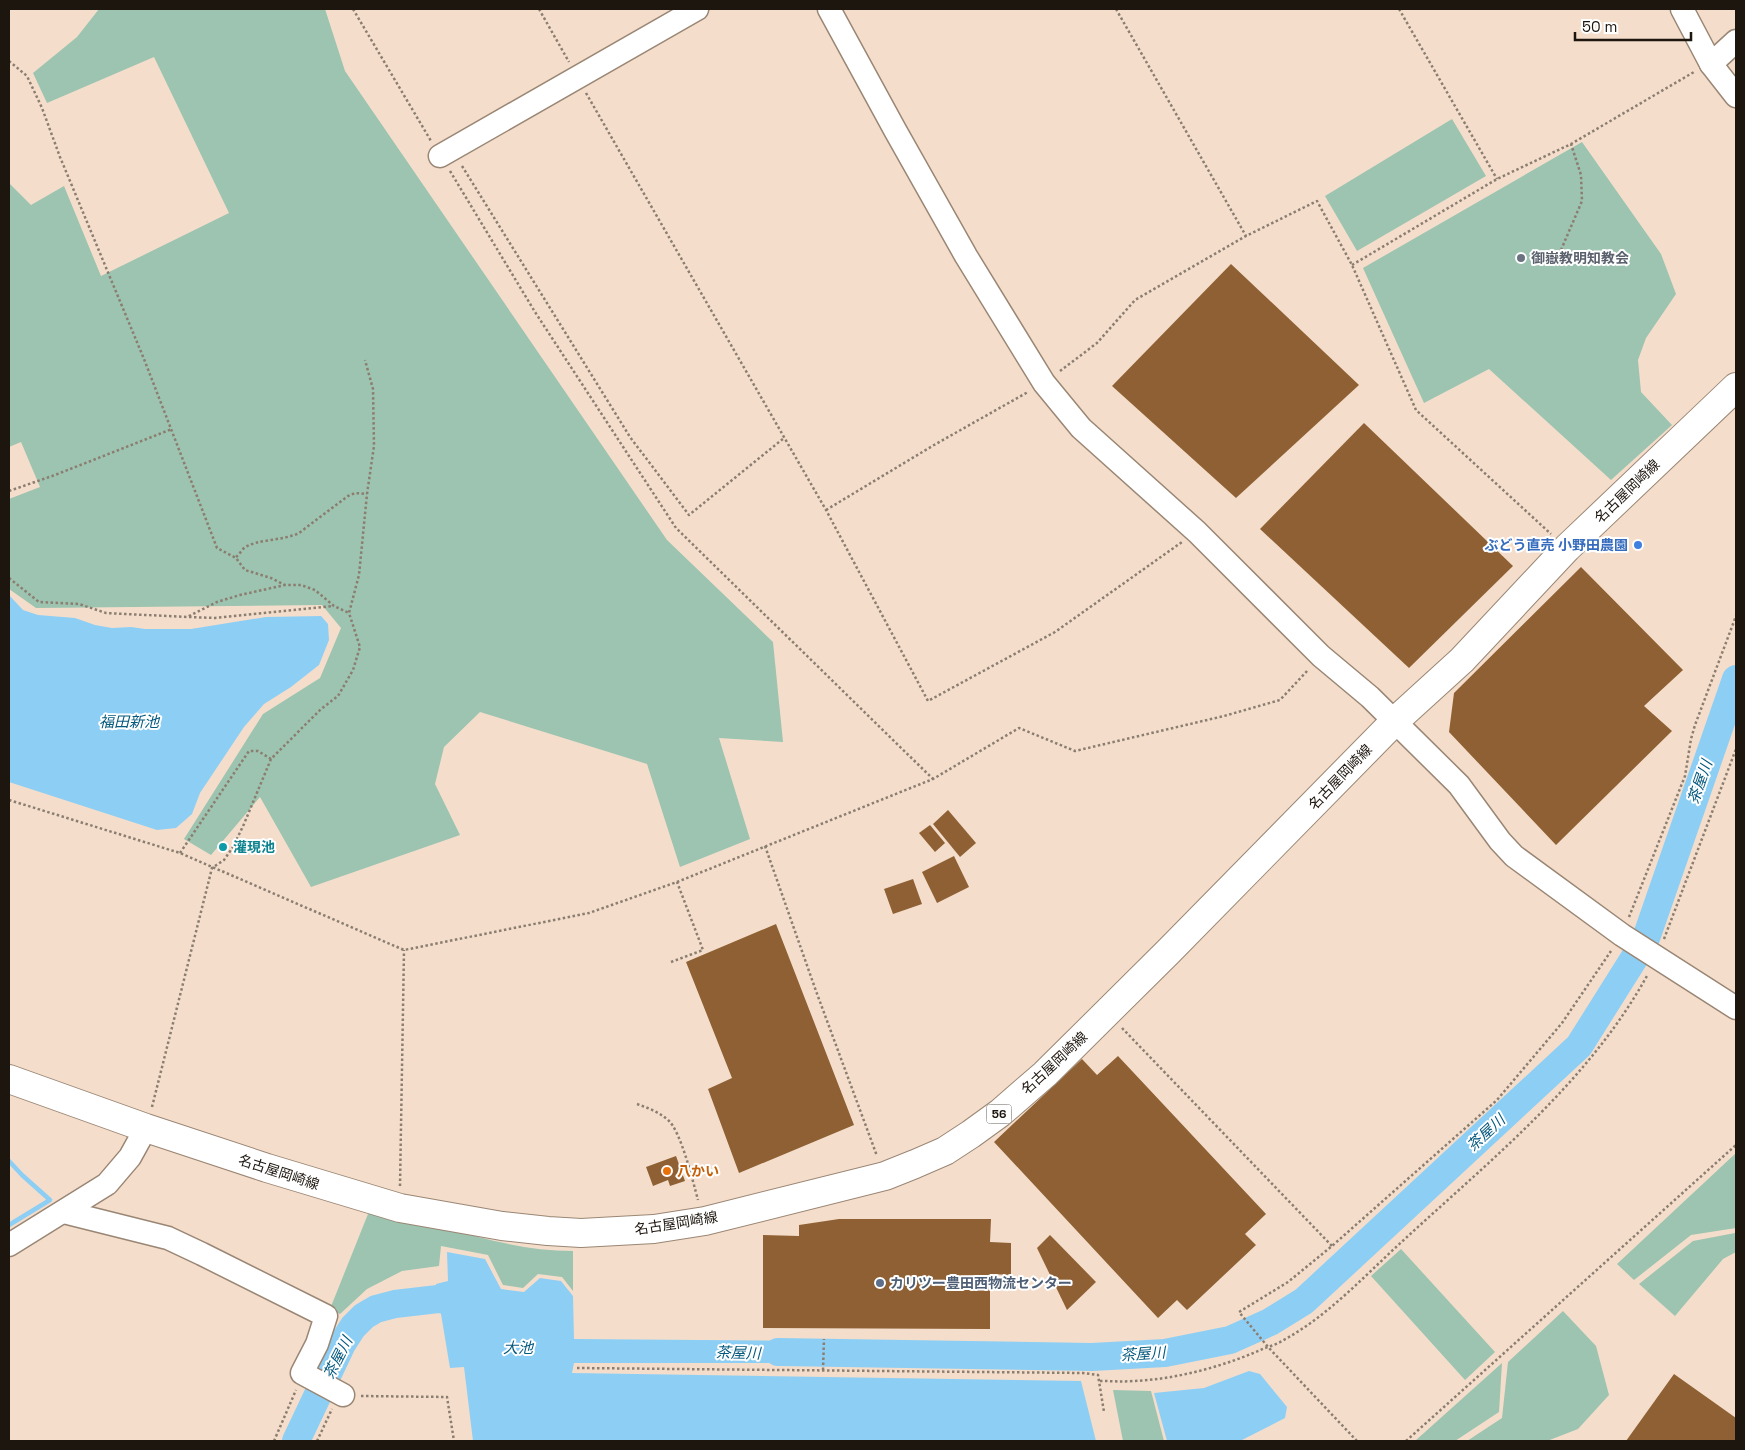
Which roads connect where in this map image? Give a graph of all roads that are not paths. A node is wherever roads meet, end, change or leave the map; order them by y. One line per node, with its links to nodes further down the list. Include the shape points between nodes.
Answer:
1 (696, 9): 7 (street)
2 (829, 9): 9 (street, via 966,256 1044,383 1082,428 1197,532 1321,656)
3 (1682, 9): 5 (street)
4 (1736, 41): 5 (street)
5 (1711, 64): 6 (street)
6 (1736, 96)
7 (446, 153)
8 (1736, 387): 9 (main road, 名古屋岡崎線 / 56, via 1567,548 1462,660)
9 (1395, 721): 10 (street, via 1459,785 1514,856 1622,935); 12 (main road, 名古屋岡崎線 / 56, via 1045,1074 1000,1113 945,1150 885,1176 705,1221 654,1229 581,1232 502,1226 400,1208 309,1182)
10 (1736, 1008)
11 (9, 1079): 12 (main road, 名古屋岡崎線 / 56)
12 (146, 1128): 13 (street, via 130,1157 107,1184)
13 (64, 1212): 14 (street); 15 (street, via 168,1238 326,1316 302,1374)
14 (9, 1245)
15 (343, 1396)

